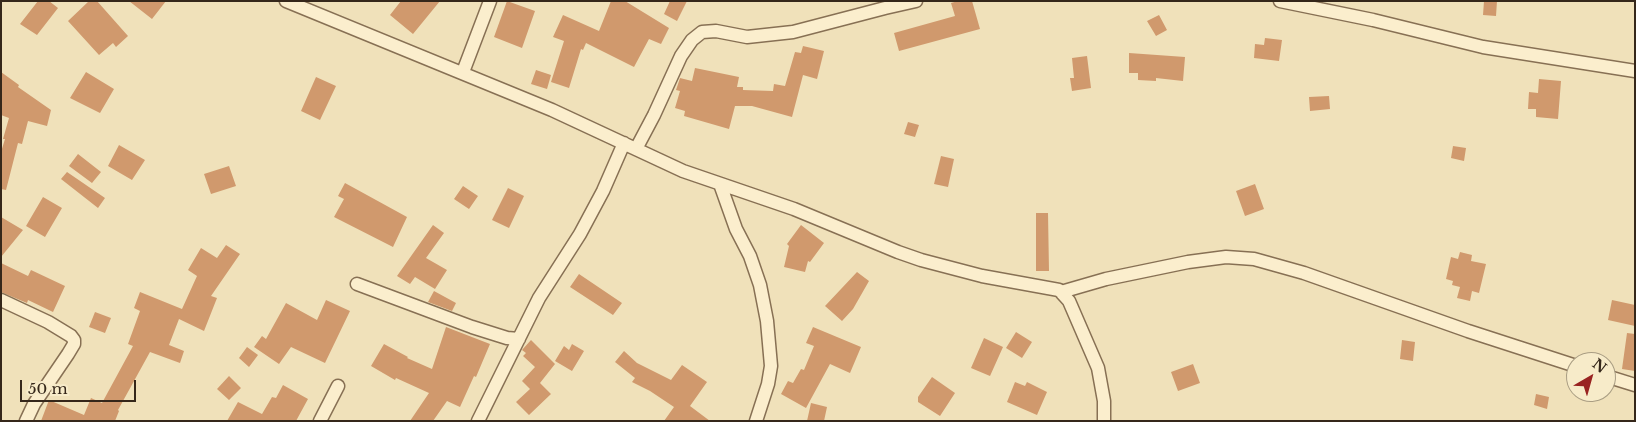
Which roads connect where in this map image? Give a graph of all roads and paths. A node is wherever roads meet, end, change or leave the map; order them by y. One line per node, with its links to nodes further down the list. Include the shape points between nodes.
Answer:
1 (286, 1): 5 (street)
2 (490, 1): 5 (street)
3 (916, 1): 8 (street, via 793,32 746,37 716,31 702,32 681,56)
4 (1280, 1): 6 (street, via 1483,47)
5 (463, 72): 7 (street)
6 (1635, 72)
7 (624, 143): 8 (street); 13 (street, via 603,191 539,298)
8 (636, 148): 9 (street, via 683,171)
9 (720, 184): 11 (street, via 794,209 921,260); 21 (street, via 760,284 767,321 771,366)
10 (357, 284): 13 (street, via 472,327)
11 (1061, 292): 14 (street, via 1188,262 1226,257 1254,259 1275,263); 22 (street, via 1069,301 1098,368)
12 (1, 300): 18 (street, via 55,326 74,340)
13 (519, 340): 20 (street)
14 (1566, 363)
15 (1616, 379): 16 (street)
16 (1635, 384)
17 (338, 386): 19 (street)
18 (26, 421)
19 (320, 421)
20 (478, 421)
21 (756, 421)
22 (1104, 421)

